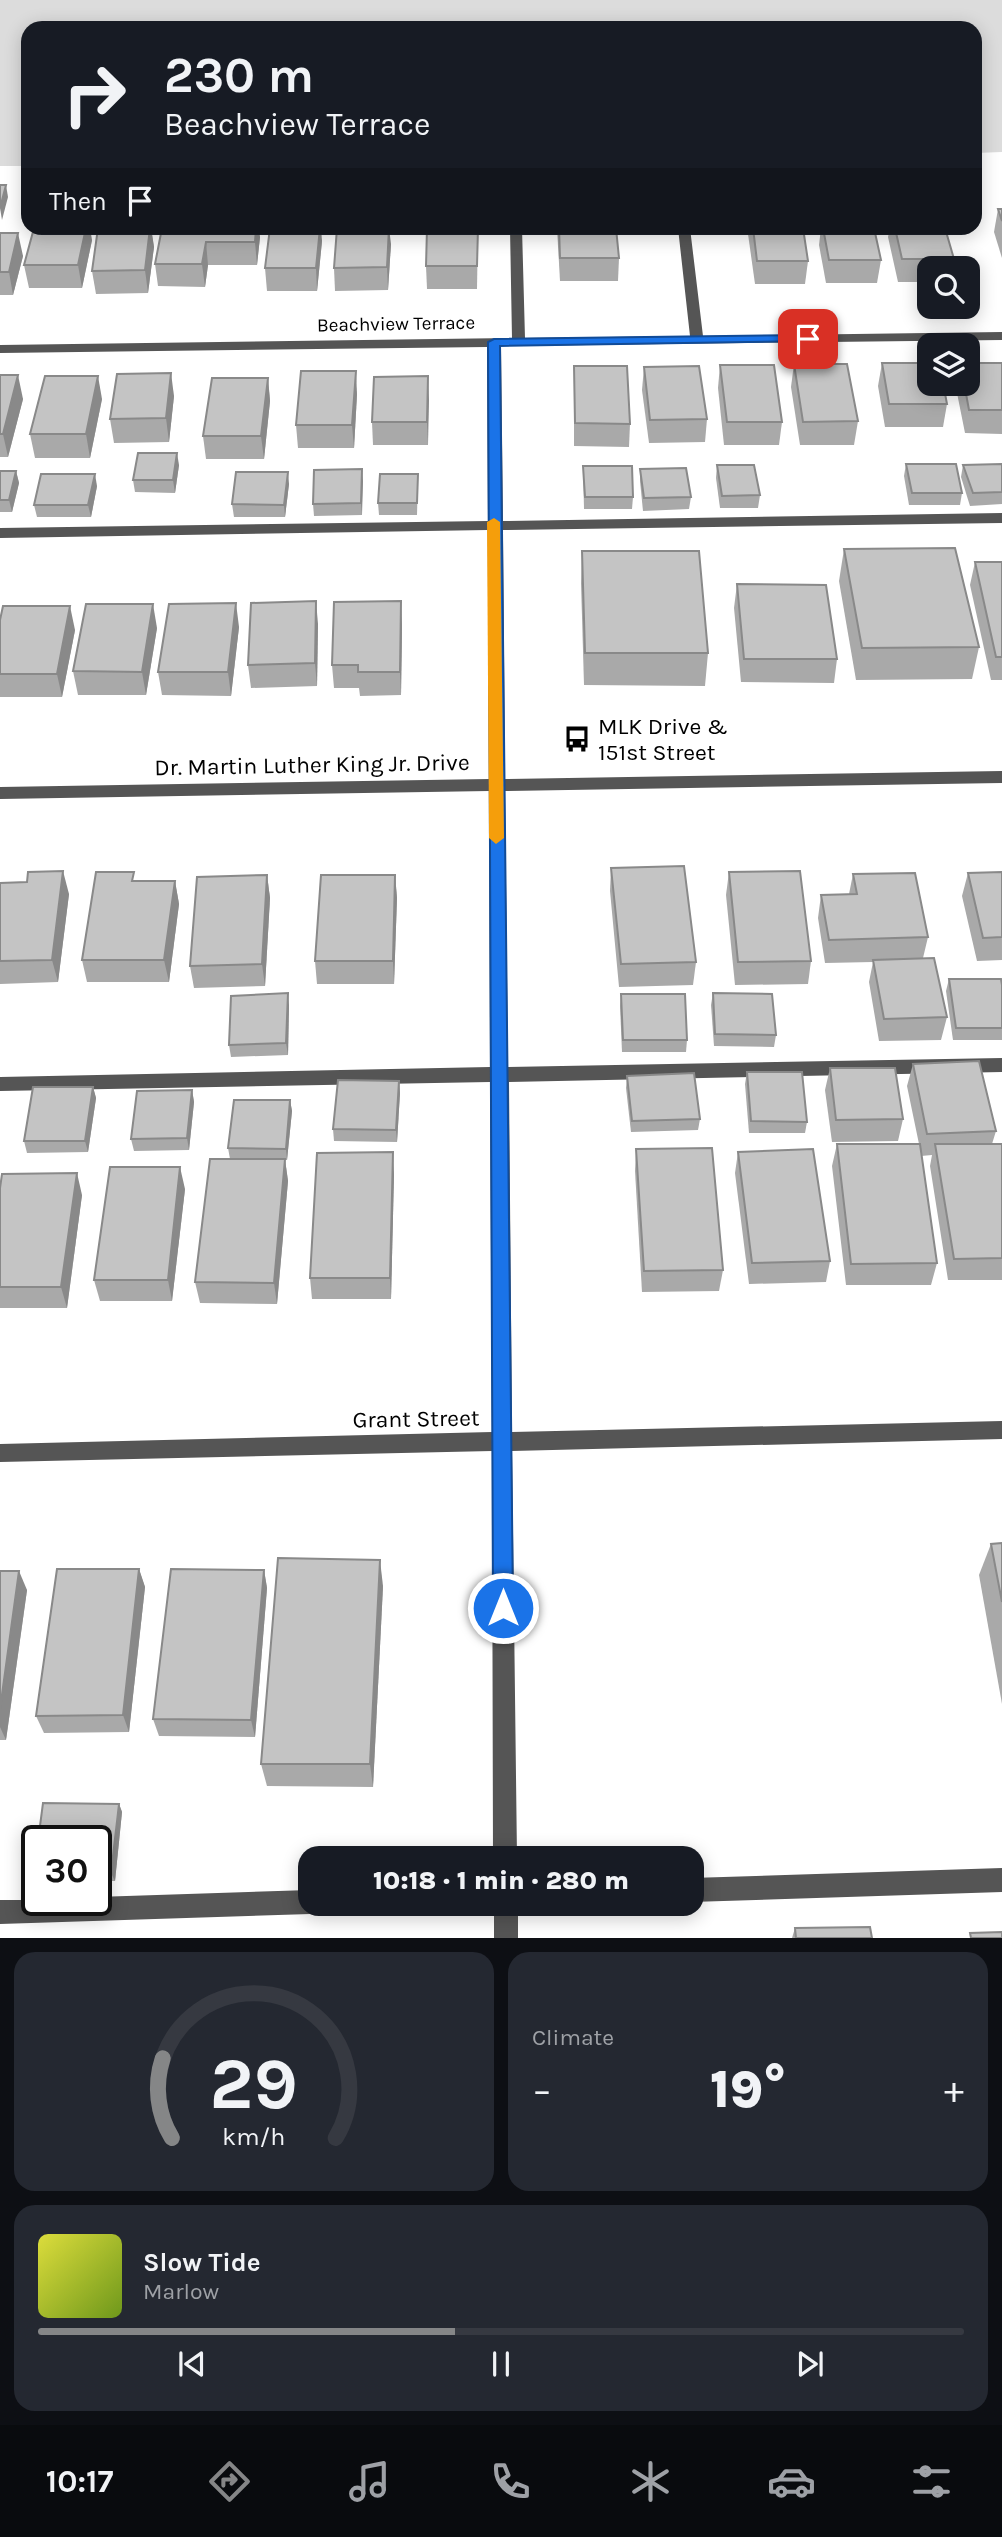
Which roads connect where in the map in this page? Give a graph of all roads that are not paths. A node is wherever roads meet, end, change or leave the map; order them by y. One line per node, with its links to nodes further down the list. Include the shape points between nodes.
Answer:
1 (516, 235): 6 (street)
2 (685, 235): 4 (street)
3 (1002, 336): 4 (street, Beachview Terrace)
4 (697, 340): 6 (street, Beachview Terrace)
5 (494, 342): 6 (street, Beachview Terrace); 7 (street, Beachview Terrace); 9 (street)
6 (519, 342)
7 (0, 349)
8 (1002, 518): 9 (street)
9 (494, 523): 10 (street); 12 (street)
10 (0, 533)
11 (1002, 777): 12 (street, Dr. Martin Luther King Jr. Drive)
12 (496, 785): 13 (street, Dr. Martin Luther King Jr. Drive); 15 (street)
13 (0, 793)
14 (1002, 1065): 15 (street)
15 (498, 1073): 16 (street); 18 (street)
16 (0, 1084)
17 (1002, 1430): 18 (street, Grant Street)
18 (502, 1441): 19 (street, Grant Street); 20 (street)
19 (0, 1453)
20 (505, 1846)
21 (1002, 1881): 22 (street)
22 (704, 1890)
23 (298, 1902): 24 (street)
24 (0, 1912)
25 (506, 1916): 26 (street)
26 (506, 1938)

